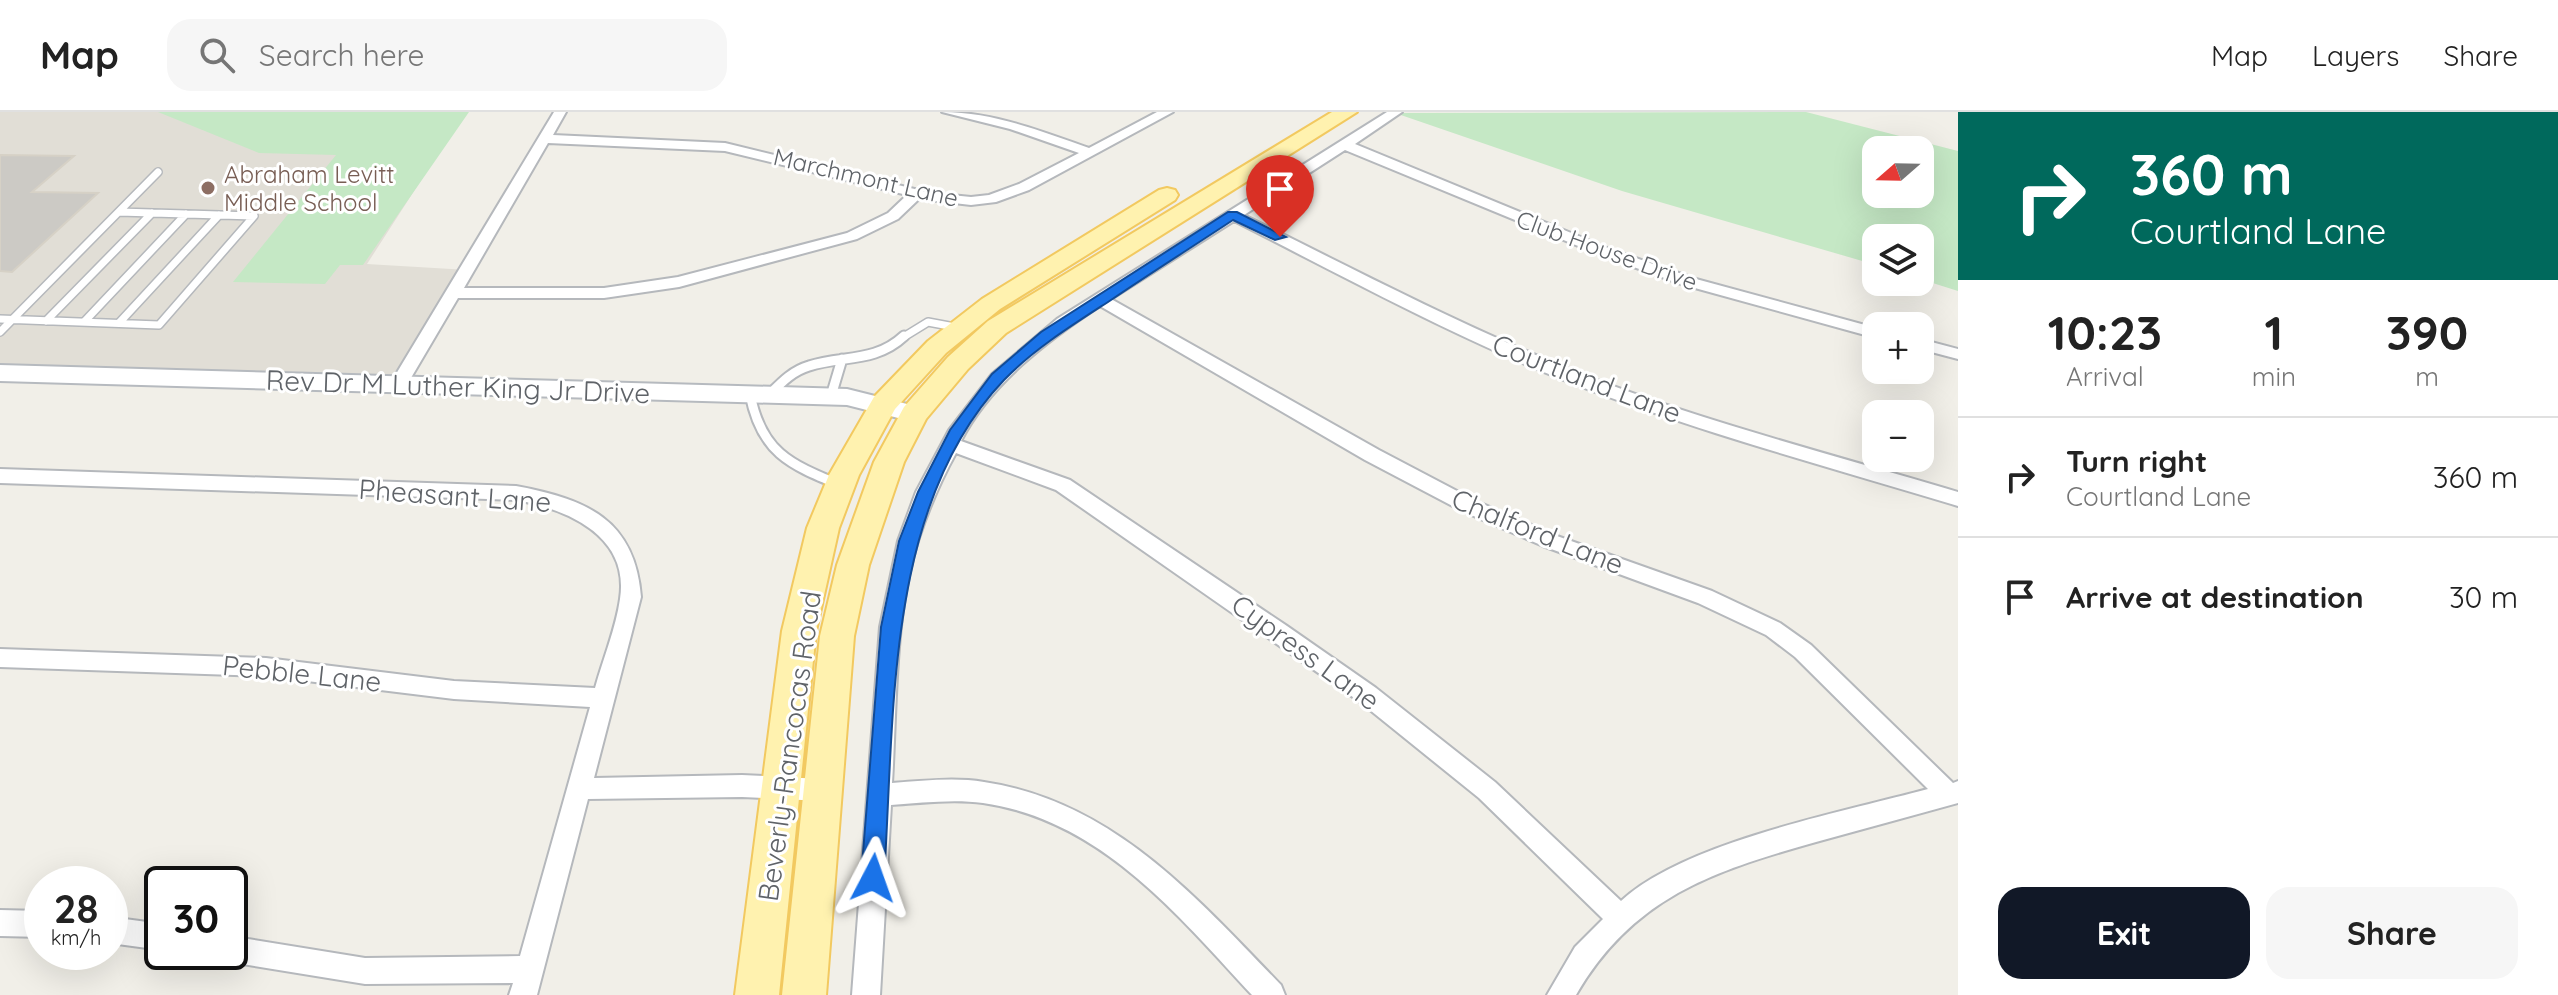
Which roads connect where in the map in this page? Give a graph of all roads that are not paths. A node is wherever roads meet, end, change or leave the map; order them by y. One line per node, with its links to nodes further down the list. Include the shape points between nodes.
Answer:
1 (560, 112): 7 (street)
2 (948, 112): 9 (street, via 1013,126)
3 (1167, 112): 9 (street, Marchmont Lane)
4 (1307, 112): 10 (main road, Beverly-Rancocas Road)
5 (1347, 112): 18 (main road, Beverly-Rancocas Road)
6 (1396, 112): 8 (street)
7 (545, 139): 12 (street, Marchmont Lane, via 725,147); 20 (street)
8 (1345, 145): 17 (street); 28 (street, Club House Drive, via 1605,252 1690,282)
9 (1089, 152): 12 (street, Marchmont Lane, via 991,199)
10 (1209, 170): 18 (main road, via 1209,181 1201,189 1149,220); 27 (main road, Beverly-Rancocas Road)
11 (158, 172): 13 (lane)
12 (916, 194): 20 (street, via 893,216 852,236 679,282 604,293)
13 (119, 212): 14 (lane); 23 (lane)
14 (152, 213): 15 (lane); 24 (lane)
15 (186, 214): 16 (lane); 25 (lane)
16 (219, 215): 26 (lane); 26 (lane, via 254,216 159,325)
17 (1232, 215): 19 (street); 41 (street, Courtland Lane, via 1573,377)
18 (1140, 238): 19 (street); 37 (main road, Beverly-Rancocas Road, via 997,327)
19 (1170, 254): 21 (street)
20 (453, 293): 34 (street)
21 (1099, 299): 38 (street, via 998,378); 47 (street, Chalford Lane, via 1443,493 1773,629 1812,659)
22 (0, 319): 23 (lane)
23 (13, 319): 24 (lane); 29 (lane)
24 (46, 321): 25 (lane)
25 (84, 322): 26 (lane)
26 (119, 323)
27 (960, 328): 32 (lane, via 922,323 883,352); 37 (main road, Beverly-Rancocas Road, via 937,347)
28 (1862, 329)
29 (0, 332)
30 (1934, 348): 31 (street)
31 (1958, 354)
32 (842, 359): 35 (lane, via 802,367); 36 (lane)
33 (0, 373): 34 (street, Rev Dr M Luther King Jr Drive)
34 (399, 384): 35 (street, Rev Dr M Luther King Jr Drive)
35 (760, 394): 36 (street, Rev Dr M Luther King Jr Drive); 40 (lane, via 753,413 763,439 785,462)
36 (831, 396): 37 (street, Rev Dr M Luther King Jr Drive)
37 (899, 409): 40 (main road, Beverly-Rancocas Road); 46 (main road, Beverly-Rancocas Road, via 890,461 853,565 837,636)
38 (951, 444): 48 (street, via 908,541 891,627); 49 (street, Cypress Lane, via 1063,485 1368,695 1487,790)
39 (0, 476): 43 (street, Pheasant Lane, via 490,491 565,503 614,536 631,575 625,622)
40 (840, 485): 44 (main road, Beverly-Rancocas Road, via 823,528 799,631)
41 (1958, 499)
42 (0, 658): 43 (street, Pebble Lane, via 266,667 454,690)
43 (603, 698): 45 (street, Pheasant Lane)
44 (779, 787): 45 (street); 46 (street); 54 (main road, Beverly-Rancocas Road)
45 (578, 789): 53 (street, Pheasant Lane)
46 (822, 790): 55 (main road, Beverly-Rancocas Road)
47 (1953, 793): 49 (street, via 1716,861 1661,888)
48 (878, 795): 56 (street); 57 (street, via 984,792 1080,822 1165,883)
49 (1621, 919): 58 (street, via 1584,956)
50 (0, 923): 51 (street)
51 (24, 924)
52 (248, 952): 53 (street, via 365,971)
53 (526, 982)
54 (757, 995)
55 (804, 995)
56 (866, 995)
57 (1271, 995)
58 (1561, 995)

